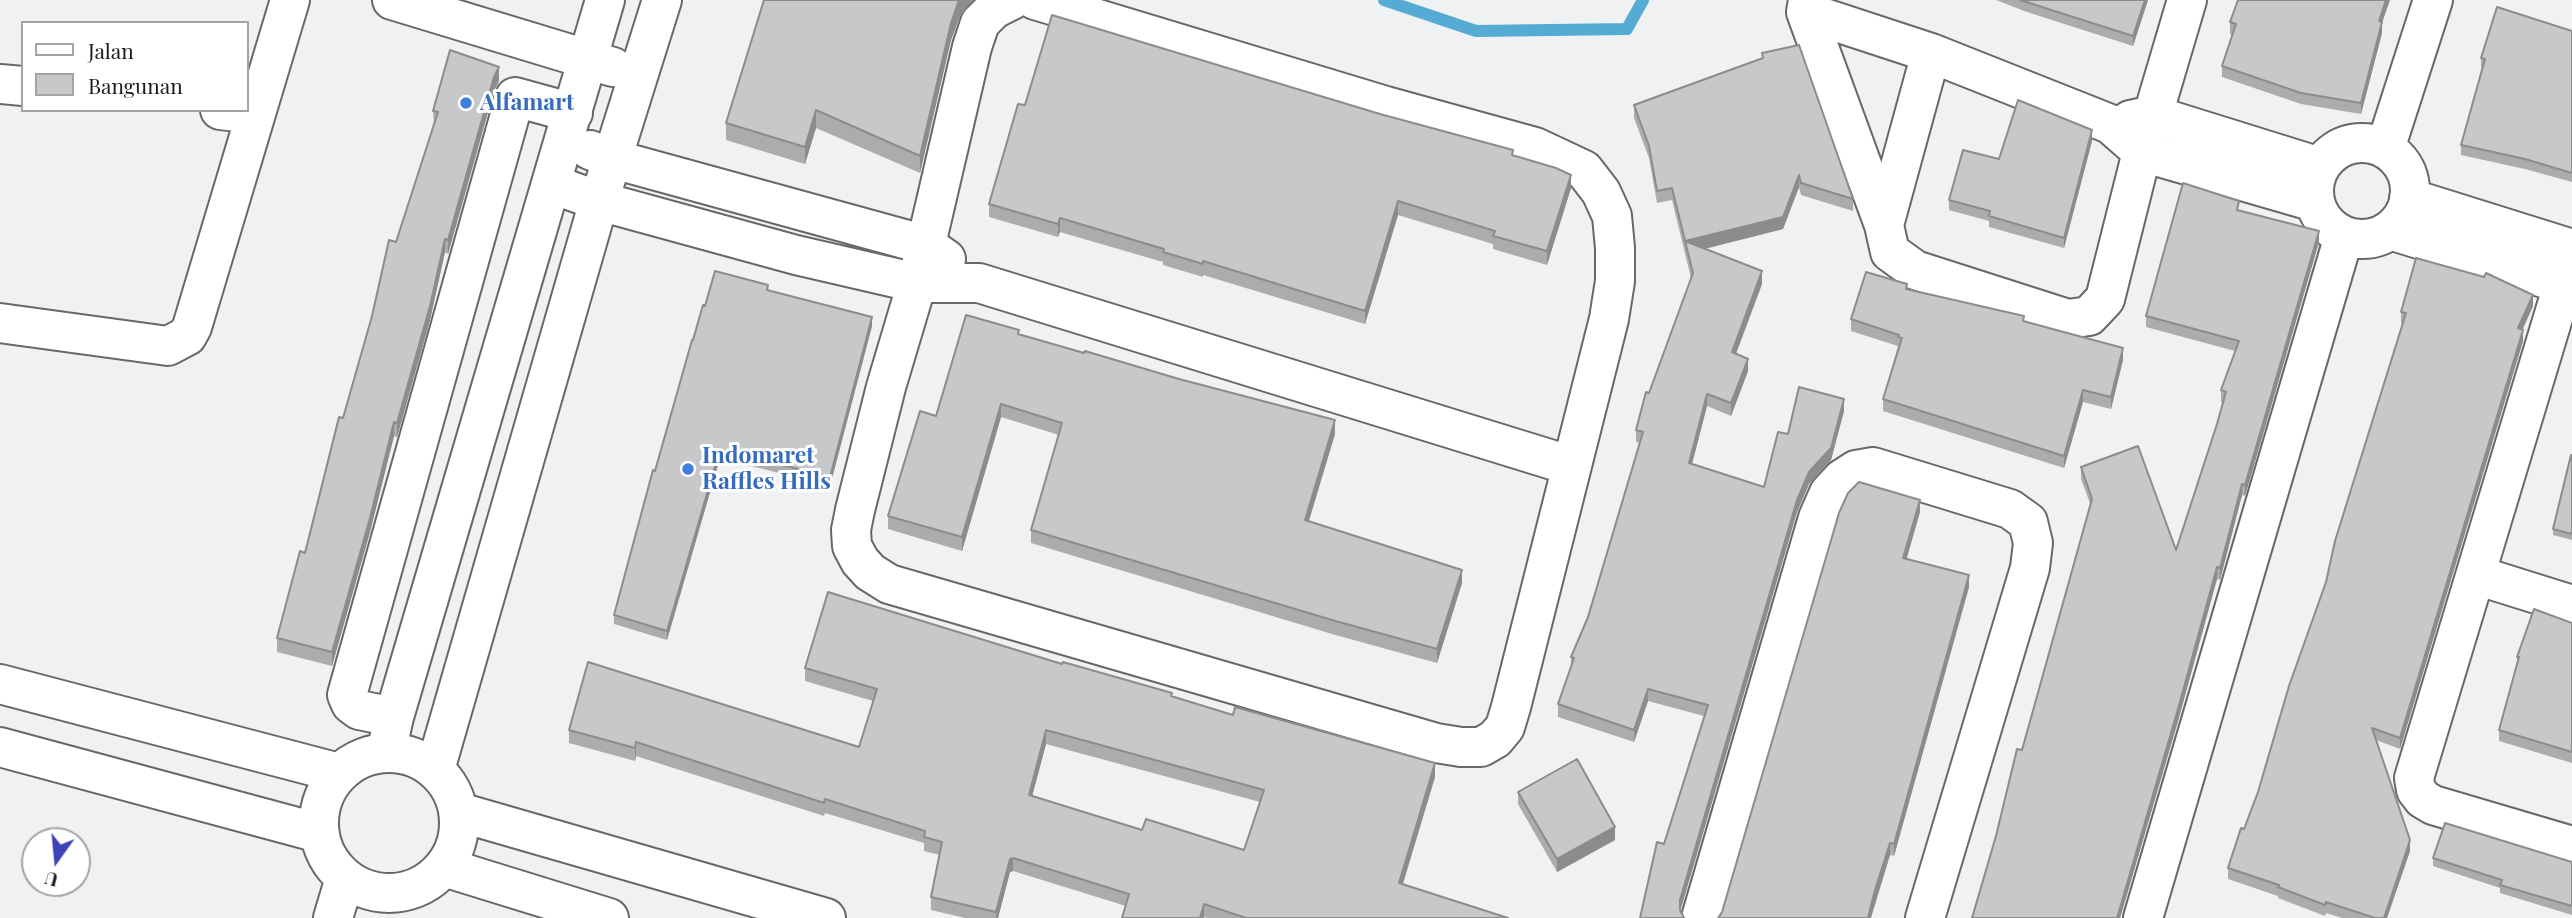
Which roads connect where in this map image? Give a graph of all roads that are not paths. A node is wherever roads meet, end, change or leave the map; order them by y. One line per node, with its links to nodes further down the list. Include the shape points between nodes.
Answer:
1 (290, 0): 15 (street)
2 (392, 0): 11 (street)
3 (605, 0): 11 (street)
4 (1012, 0): 30 (street, via 980,23)
5 (1035, 0): 35 (street, via 1535,147 1584,170 1601,191 1612,216 1615,281)
6 (2187, 0): 17 (street)
7 (2433, 0): 20 (street)
8 (654, 2): 12 (street)
9 (1807, 6): 10 (street); 27 (street)
10 (1931, 53): 18 (street); 27 (street)
11 (589, 59): 12 (street); 19 (street)
12 (639, 75): 22 (street)
13 (0, 84): 14 (street)
14 (21, 86)
15 (248, 90)
16 (238, 112): 34 (street, via 187,336 168,346)
17 (2153, 116): 18 (street); 21 (street); 24 (street)
18 (2110, 124): 21 (street)
19 (569, 127): 22 (street); 23 (street); 39 (street, via 515,97 347,695 351,704)
20 (2385, 149): 24 (street, via 2348,145 2332,153); 25 (street, via 2405,170)
21 (2141, 152): 24 (street); 27 (street, via 2105,299 2089,316 2068,319 1915,270 1890,252)
22 (613, 159): 26 (street); 30 (street)
23 (552, 184): 26 (street); 39 (street)
24 (2317, 185): 29 (street, via 2326,222)
25 (2409, 198): 28 (street); 31 (street)
26 (599, 201): 32 (street); 41 (street)
27 (1884, 225)
28 (2390, 230): 29 (street, via 2375,237); 31 (street)
29 (2344, 236): 49 (street)
30 (926, 245): 32 (street); 33 (street)
31 (2569, 262): 36 (street)
32 (918, 283): 33 (street); 35 (street, via 886,387 851,530 852,546 870,572 889,584 1436,743 1481,747 1505,727)
33 (979, 283): 35 (street)
34 (0, 323)
35 (1572, 466)
36 (2476, 575): 37 (street); 45 (street, via 2414,778 2416,790 2433,805)
37 (2572, 605)
38 (0, 684): 42 (street)
39 (390, 735): 41 (street, via 412,757); 42 (street)
40 (0, 747): 44 (street)
41 (435, 770): 43 (street, via 450,789)
42 (339, 773): 44 (street, via 322,801)
43 (459, 812): 46 (street, via 457,842); 52 (street)
44 (319, 833): 47 (street, via 328,858)
45 (2572, 846)
46 (444, 867): 48 (street); 51 (street)
47 (345, 878): 48 (street); 50 (street)
48 (393, 906)
49 (2151, 916)
50 (333, 918)
51 (609, 918)
52 (826, 918)
53 (1701, 918): 54 (street, via 1818,518 1829,493 1842,479 1873,467 2010,509 2028,522 2033,543 2030,568)
54 (1925, 918)

